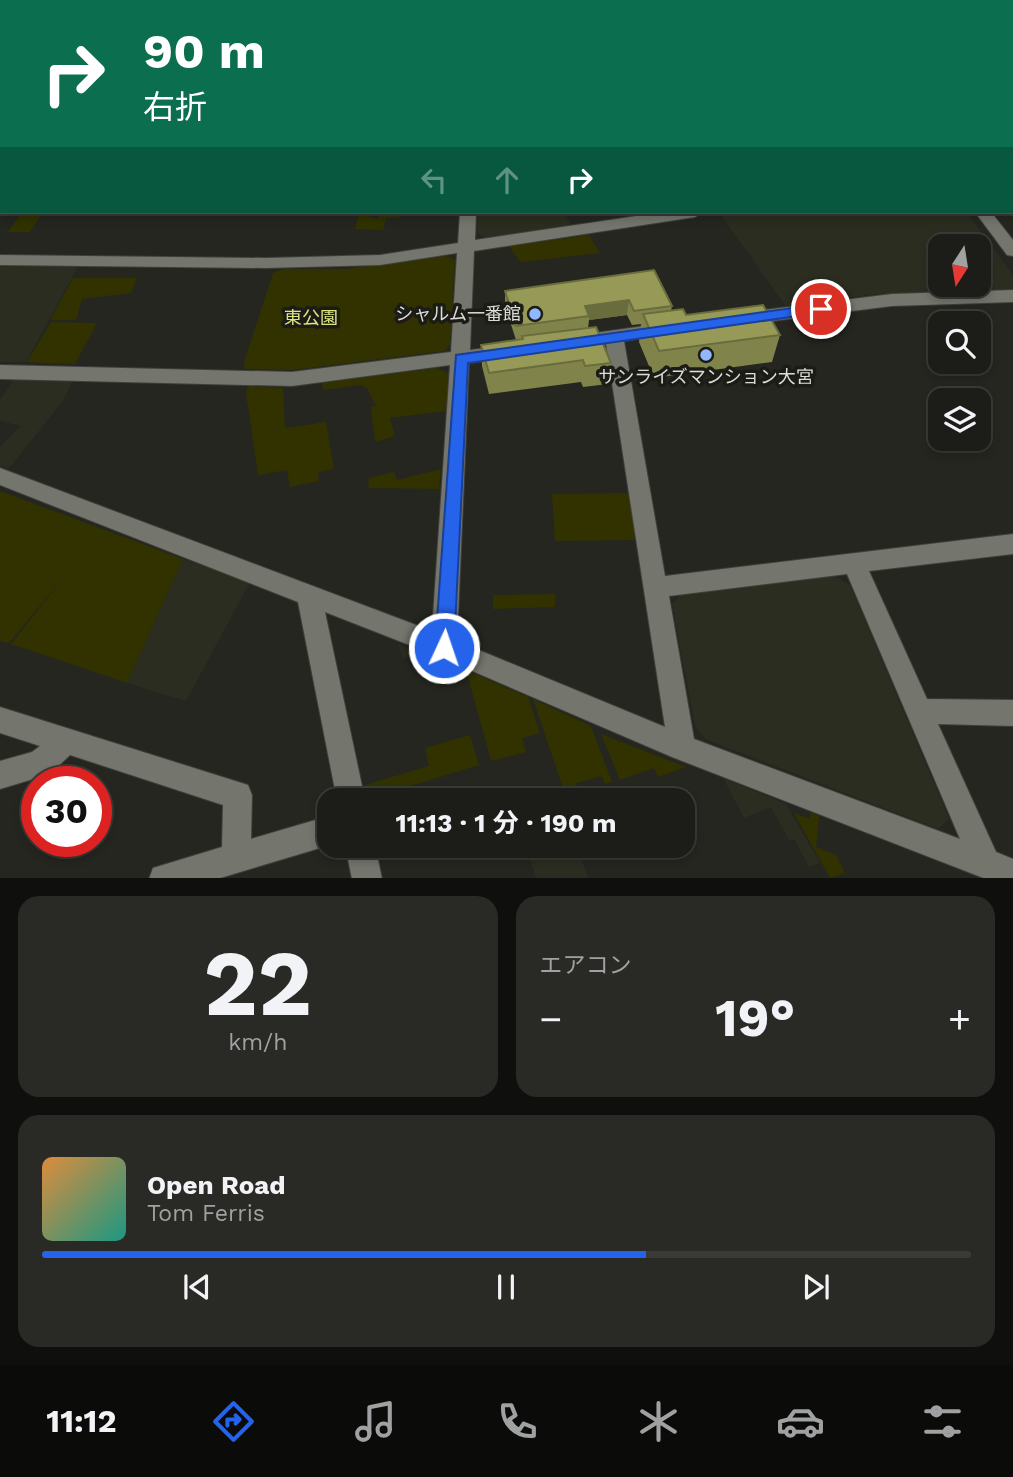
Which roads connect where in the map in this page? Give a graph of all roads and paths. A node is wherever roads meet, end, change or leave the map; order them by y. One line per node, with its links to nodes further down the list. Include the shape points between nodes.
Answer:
1 (468, 214): 4 (street)
2 (681, 214): 4 (street)
3 (985, 214): 5 (street)
4 (467, 245): 6 (street, via 352,261); 13 (street)
5 (1013, 251)
6 (0, 260)
7 (1013, 296): 8 (street, via 892,300)
8 (723, 321)
9 (682, 327): 10 (street)
10 (614, 336): 11 (street); 18 (street)
11 (550, 345)
12 (525, 349): 13 (street)
13 (461, 359): 14 (street, via 292,379); 20 (street)
14 (0, 372)
15 (0, 476): 19 (street)
16 (1013, 544): 17 (street)
17 (854, 563): 18 (street); 21 (street)
18 (656, 587): 25 (street)
19 (309, 595): 20 (street); 27 (street)
20 (444, 648): 25 (street)
21 (919, 711): 22 (street); 31 (street)
22 (1013, 713)
23 (0, 720): 24 (street)
24 (67, 740): 26 (street, via 40,764); 29 (street, via 238,795)
25 (682, 748): 31 (street)
26 (0, 775)
27 (349, 788)
28 (317, 834): 29 (street)
29 (236, 857): 33 (street)
30 (363, 858): 34 (street)
31 (985, 863): 32 (street)
32 (1013, 874)
33 (164, 878)
34 (367, 878)

